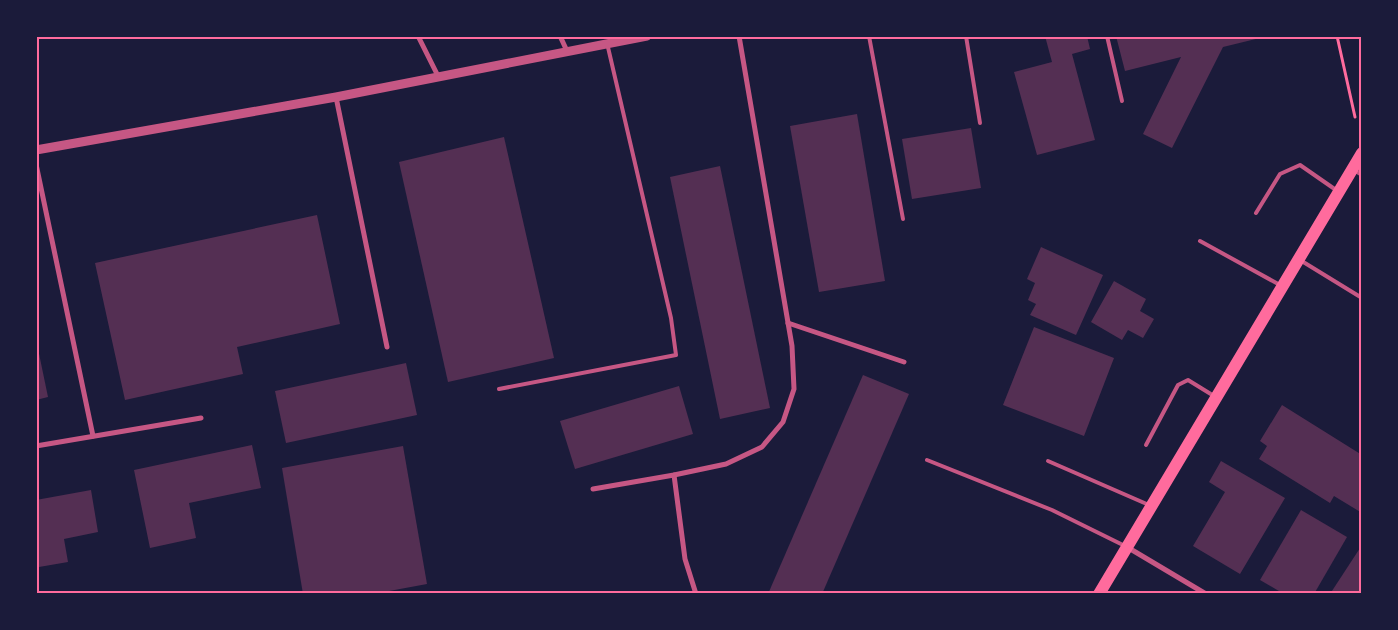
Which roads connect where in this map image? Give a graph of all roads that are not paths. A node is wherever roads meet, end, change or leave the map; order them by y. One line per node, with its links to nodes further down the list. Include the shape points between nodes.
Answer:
1 (418, 36): 10 (street)
2 (560, 36): 9 (street)
3 (647, 36): 8 (street)
4 (740, 36): 25 (street)
5 (869, 36): 20 (lane)
6 (966, 36): 13 (lane)
7 (1107, 36): 12 (lane)
8 (608, 43): 9 (street); 28 (lane, via 671,318 676,355)
9 (568, 51): 10 (street)
10 (438, 76): 11 (street)
11 (336, 97): 14 (street); 26 (street)
12 (1122, 100)
13 (980, 123)
14 (36, 150)
15 (1362, 153): 17 (main road)
16 (36, 164): 31 (street)
17 (1357, 172): 18 (main road)
18 (1338, 191): 19 (lane, via 1300,165 1280,174); 22 (main road)
19 (1256, 213)
20 (904, 219)
21 (1200, 241): 23 (lane)
22 (1298, 259): 23 (main road); 24 (lane)
23 (1282, 286): 29 (main road)
24 (1362, 298)
25 (788, 323): 27 (street); 36 (street, via 794,389 783,422 762,447 726,464)
26 (387, 347)
27 (904, 362)
28 (498, 389)
29 (1216, 397): 32 (lane, via 1188,380 1178,385); 38 (main road)
30 (202, 418): 31 (street)
31 (93, 436): 33 (street)
32 (1146, 445)
33 (36, 446)
34 (927, 460): 39 (lane, via 1052,510)
35 (1048, 461): 38 (lane)
36 (674, 475): 37 (street); 40 (street, via 685,559)
37 (593, 489)
38 (1151, 506): 39 (main road)
39 (1126, 547): 41 (main road); 42 (street)
40 (696, 594)
41 (1099, 594)
42 (1206, 594)

